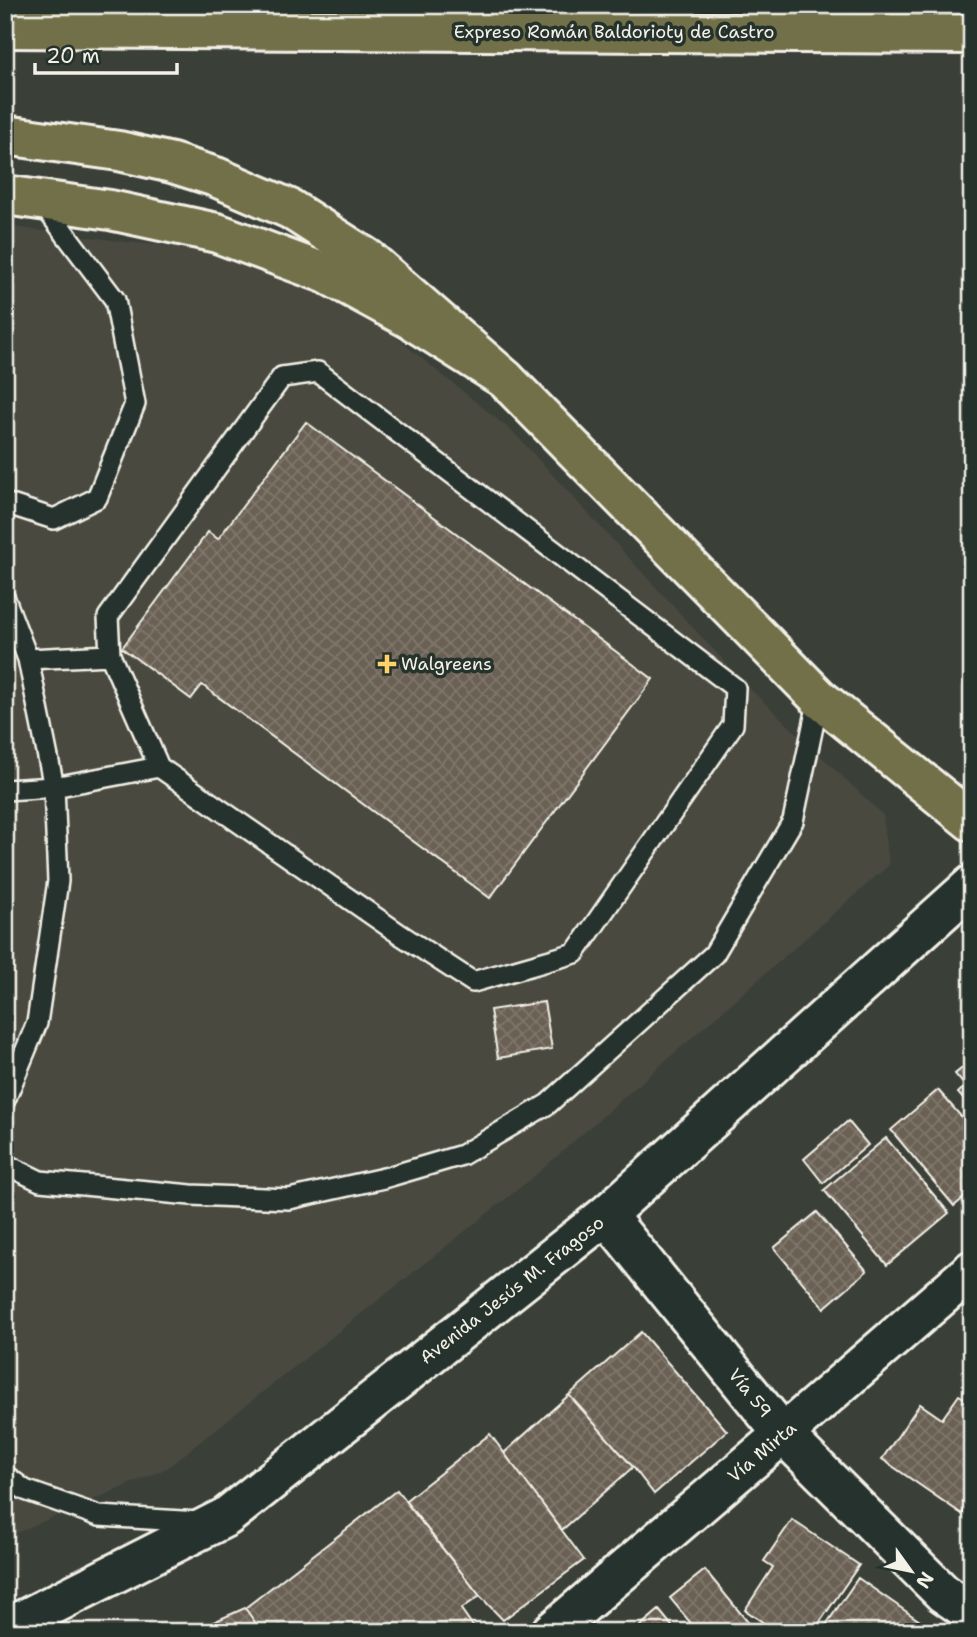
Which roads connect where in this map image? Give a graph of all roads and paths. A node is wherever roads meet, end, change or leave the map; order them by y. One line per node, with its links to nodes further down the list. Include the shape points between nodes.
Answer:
1 (5, 28): 2 (main road, Expreso Román Baldorioty de Castro)
2 (972, 34)
3 (5, 135): 5 (main road, via 172,163 290,209 368,259)
4 (22, 197): 5 (main road, via 217,233 327,274); 6 (lane, via 115,300 135,404 97,498 54,519)
5 (505, 379): 10 (main road)
6 (5, 503)
7 (5, 599): 9 (lane)
8 (110, 655): 9 (lane); 11 (lane); 11 (lane, via 108,617 282,377 318,372 735,688 733,725 575,953 473,982)
9 (28, 659): 12 (lane)
10 (819, 698): 14 (main road); 17 (lane, via 793,821 714,954 548,1104 462,1155 289,1199 40,1181)
11 (159, 767): 12 (lane)
12 (54, 786): 13 (lane); 16 (lane, via 58,881 37,1023)
13 (5, 790)
14 (972, 822)
15 (972, 885): 18 (street, Avenida Jesús M. Fragoso)
16 (5, 1100)
17 (5, 1164)
18 (606, 1215): 20 (street, Vía 59); 22 (street, Avenida Jesús M. Fragoso)
19 (972, 1270): 20 (street, Vía Mirta)
20 (783, 1434): 23 (street, Vía 59, via 943,1593); 25 (street, Vía Mirta)
21 (5, 1475): 22 (lane, via 25,1490 99,1516)
22 (214, 1523): 24 (street, Avenida Jesús M. Fragoso)
23 (972, 1613)
24 (5, 1629)
25 (551, 1632)

